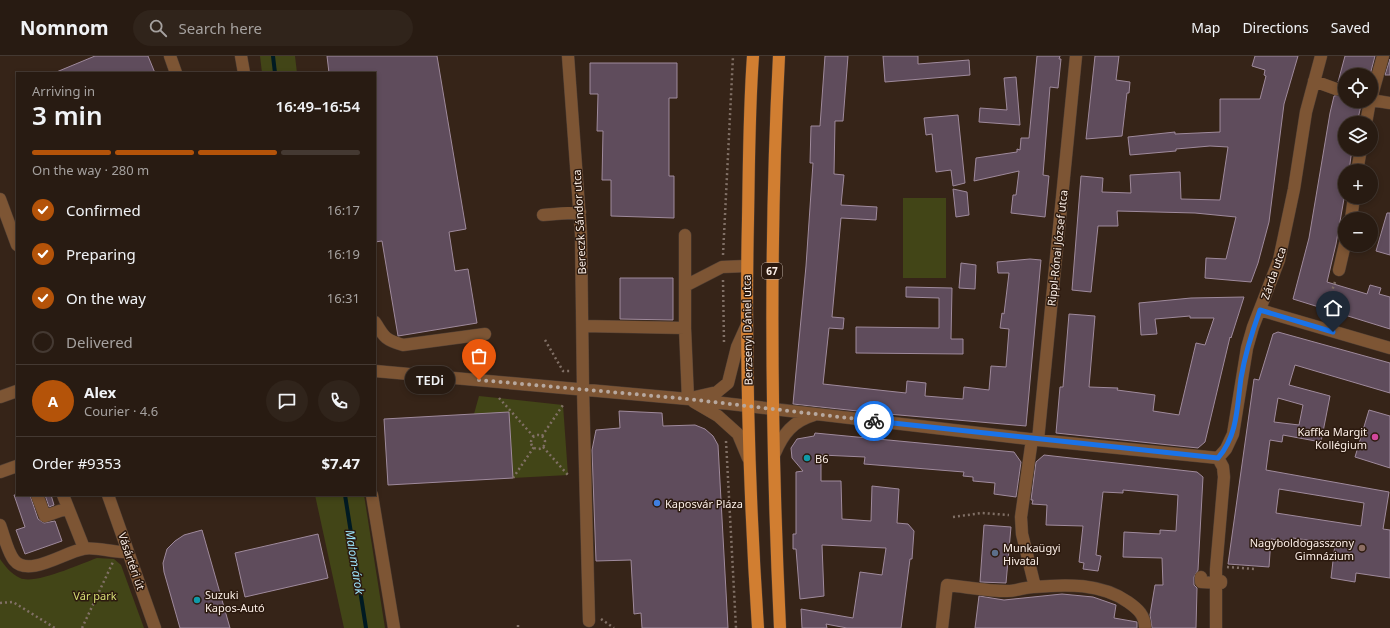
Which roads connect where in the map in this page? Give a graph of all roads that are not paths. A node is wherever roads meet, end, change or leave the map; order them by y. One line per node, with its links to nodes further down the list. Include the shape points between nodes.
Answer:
1 (170, 56): 9 (street)
2 (241, 56): 10 (street)
3 (568, 56): 17 (street, Bereczk Sándor utca)
4 (753, 56): 22 (main road, Berzsenyi Dániel utca / 67)
5 (779, 56): 38 (main road, 67, via 772,229)
6 (1076, 56): 40 (street, Rippl-Rónai József utca)
7 (1321, 56): 12 (street, Zárda utca)
8 (1383, 56): 11 (street)
9 (176, 72)
10 (244, 72)
11 (1378, 74)
12 (1314, 81): 13 (street); 25 (street, Zárda utca, via 1306,112 1287,228 1279,260)
13 (1336, 89)
14 (1378, 101): 15 (street)
15 (1390, 103)
16 (0, 199): 20 (street)
17 (580, 212): 18 (street); 27 (street, Bereczk Sándor utca)
18 (543, 215)
19 (685, 235): 24 (street)
20 (16, 242)
21 (1343, 252): 23 (street)
22 (746, 266): 24 (street, via 722,267); 28 (main road, Berzsenyi Dániel utca / 67)
23 (1339, 270)
24 (685, 286): 29 (street)
25 (1260, 310): 31 (street); 43 (street, Zárda utca, via 1247,348 1233,434 1226,449)
26 (376, 324): 30 (street, via 381,334 390,342 403,345)
27 (583, 326): 29 (street); 33 (street, Bereczk Sándor utca)
28 (746, 327): 36 (street, via 737,347 728,383 717,392); 37 (main road, Berzsenyi Dániel utca / 67)
29 (685, 328): 36 (street)
30 (486, 334)
31 (1390, 348)
32 (376, 371): 33 (street)
33 (582, 389): 36 (street); 57 (street, Bereczk Sándor utca)
34 (16, 391): 35 (street)
35 (0, 397)
36 (688, 399): 37 (street); 42 (street, via 718,416 731,427 738,434)
37 (749, 406): 38 (street); 42 (main road, Berzsenyi Dániel utca / 67)
38 (774, 409): 39 (street); 41 (main road, 67)
39 (815, 414): 40 (street); 41 (street, via 799,421 787,431)
40 (1035, 439): 43 (street); 56 (street, Rippl-Rónai József utca, via 1021,517 1022,534)
41 (774, 453): 62 (main road, 67)
42 (748, 458): 61 (main road, Berzsenyi Dániel utca / 67)
43 (1218, 458): 55 (street, via 1223,467 1224,477)
44 (16, 466): 45 (street)
45 (0, 472)
46 (37, 496): 50 (street, via 45,516)
47 (63, 496): 50 (street)
48 (108, 496): 53 (street, Vásártéri út)
49 (372, 496): 60 (street)
50 (68, 508): 52 (street)
51 (0, 525): 52 (street, via 14,559 22,566 31,567)
52 (84, 548): 53 (street)
53 (123, 552): 59 (street, Vásártéri út)
54 (1201, 577): 55 (street, via 1201,582)
55 (1218, 580): 64 (street)
56 (1035, 586): 58 (street, via 1084,585 1106,590 1139,609); 63 (street, via 1016,591 1002,591 947,585)
57 (589, 621)
58 (1145, 624)
59 (155, 628)
60 (394, 628)
61 (758, 628)
62 (780, 628)
63 (942, 628)
64 (1216, 628)

